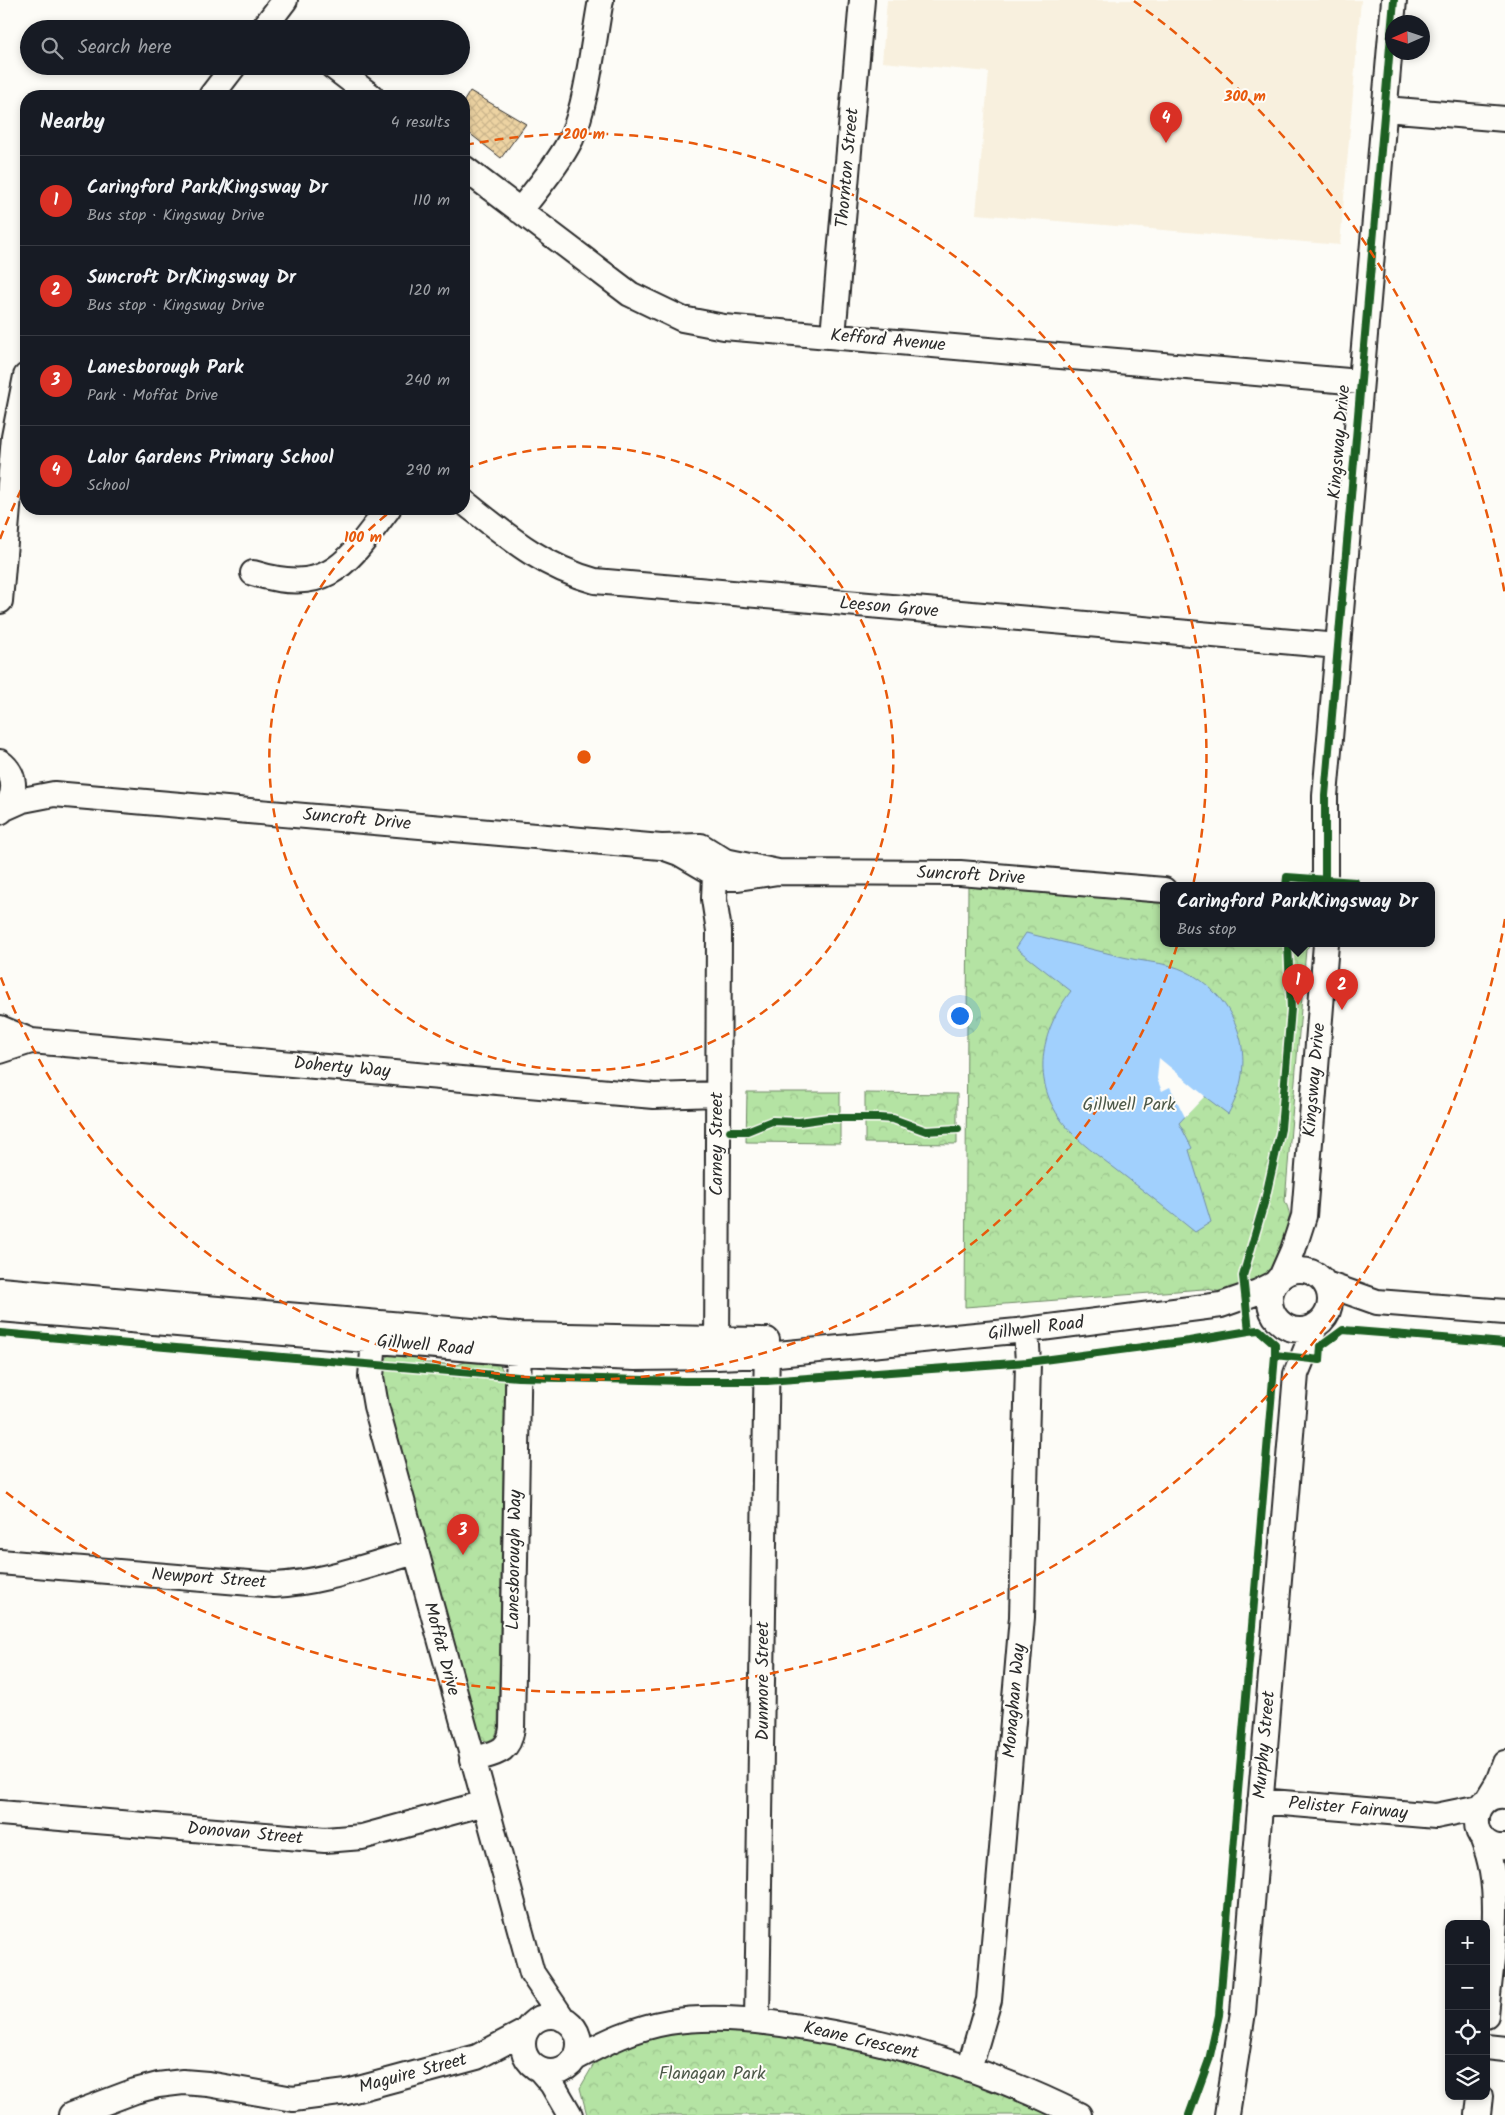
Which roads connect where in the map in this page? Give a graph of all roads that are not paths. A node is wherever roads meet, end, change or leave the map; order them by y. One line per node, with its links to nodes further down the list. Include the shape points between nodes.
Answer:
1 (285, 0): 5 (street)
2 (601, 0): 13 (street, via 571,138)
3 (862, 0): 14 (street, Thornton Street)
4 (1394, 0): 10 (street, Kingsway Drive)
5 (275, 20)
6 (227, 75): 8 (street)
7 (344, 75): 9 (street)
8 (216, 90)
9 (363, 90)
10 (1384, 109): 11 (street); 15 (street, Kingsway Drive)
11 (1505, 119)
12 (470, 172): 13 (street, Kefford Avenue)
13 (520, 210): 14 (street, Kefford Avenue, via 630,294 661,311 704,324)
14 (833, 336): 15 (street, Kefford Avenue)
15 (1360, 382): 22 (street, Kingsway Drive)
16 (20, 406): 19 (street)
17 (470, 507): 22 (street, Leeson Grove, via 534,556 554,567 595,581)
18 (383, 515): 20 (street, via 345,562 319,577 291,582)
19 (3, 531): 21 (street)
20 (254, 572)
21 (0, 601)
22 (1338, 646): 27 (street, Kingsway Drive, via 1325,796)
23 (4, 761): 24 (street, Suncroft Drive); 25 (street, via 14,791)
24 (54, 794): 25 (street, Suncroft Drive, via 23,800); 26 (street, Suncroft Drive, via 661,847)
25 (2, 810)
26 (722, 871): 28 (street, Suncroft Drive, via 738,878 778,872 960,873); 33 (street, Carney Street, via 714,899 719,930)
27 (1325, 882)
28 (1160, 890)
29 (1326, 947): 34 (street, Kingsway Drive)
30 (0, 1028): 31 (street, Doherty Way)
31 (31, 1041): 32 (street, Doherty Way); 33 (street, Doherty Way, via 654,1096 677,1103)
32 (0, 1051)
33 (718, 1101): 48 (street, Carney Street)
34 (1304, 1216): 35 (street, Kingsway Drive, via 1308,1247); 36 (street, Kingsway Drive, via 1293,1250)
35 (1321, 1279): 36 (street, via 1299,1269); 38 (street); 43 (street, via 1330,1302)
36 (1278, 1280): 39 (street, Gillwell Road, via 1258,1292); 42 (street, via 1269,1301)
37 (0, 1290): 45 (street, Gillwell Road)
38 (1378, 1302): 41 (street); 43 (street, via 1346,1309)
39 (1221, 1305): 42 (street, Gillwell Road, via 1260,1312); 44 (street, Gillwell Road)
40 (0, 1309): 45 (street, Gillwell Road)
41 (1505, 1312)
42 (1278, 1321): 43 (street, via 1298,1330); 49 (street, Murphy Street, via 1290,1342)
43 (1320, 1322): 49 (street, Murphy Street)
44 (1026, 1330): 47 (street, Gillwell Road, via 850,1346); 73 (street, Monaghan Way, via 1022,1617 989,2000)
45 (375, 1332): 46 (street, Gillwell Road); 50 (street, Moffat Drive, via 372,1386)
46 (519, 1344): 48 (street, Gillwell Road); 52 (street, Lanesborough Way, via 511,1738 504,1749)
47 (767, 1347): 48 (street, Gillwell Road); 65 (street, Dunmore Street)
48 (718, 1348)
49 (1296, 1374): 54 (street, Murphy Street)
50 (415, 1552): 51 (street, Newport Street, via 295,1584 274,1585); 52 (street, Moffat Drive)
51 (0, 1562)
52 (472, 1760): 56 (street, Moffat Drive)
53 (1505, 1763): 55 (street)
54 (1260, 1801): 58 (street, Pelister Fairway); 78 (street, Murphy Street, via 1242,2012)
55 (1491, 1801): 58 (street); 59 (street, via 1476,1815)
56 (485, 1803): 57 (street, Donovan Street, via 362,1837 325,1840); 62 (street, Moffat Drive)
57 (0, 1813)
58 (1436, 1816): 59 (street)
59 (1489, 1840): 61 (street)
60 (1505, 1866): 61 (street)
61 (1496, 1892): 63 (street)
62 (532, 1973): 64 (street, Moffat Drive); 66 (street, Moffat Drive)
63 (1486, 2010)
64 (566, 2021): 66 (street, via 546,2017); 67 (street, Keane Crescent, via 597,2030); 71 (street, via 578,2036)
65 (757, 2021): 67 (street, Keane Crescent, via 711,2019 670,2022); 73 (street, Keane Crescent, via 879,2042)
66 (528, 2028): 70 (street, Maguire Street); 72 (street, via 523,2046)
67 (633, 2030): 71 (street, Keane Crescent)
68 (1490, 2047): 69 (street)
69 (1505, 2049)
70 (477, 2057): 72 (street, Maguire Street); 75 (street, Maguire Street, via 319,2098 293,2099 183,2082 158,2085)
71 (572, 2061): 72 (street, via 556,2072); 76 (street)
72 (537, 2068): 76 (street, via 552,2084)
73 (970, 2069): 77 (street, Keane Crescent)
74 (1480, 2100): 79 (street)
75 (71, 2115)
76 (570, 2115)
77 (1079, 2115)
78 (1227, 2115)
79 (1478, 2115)

